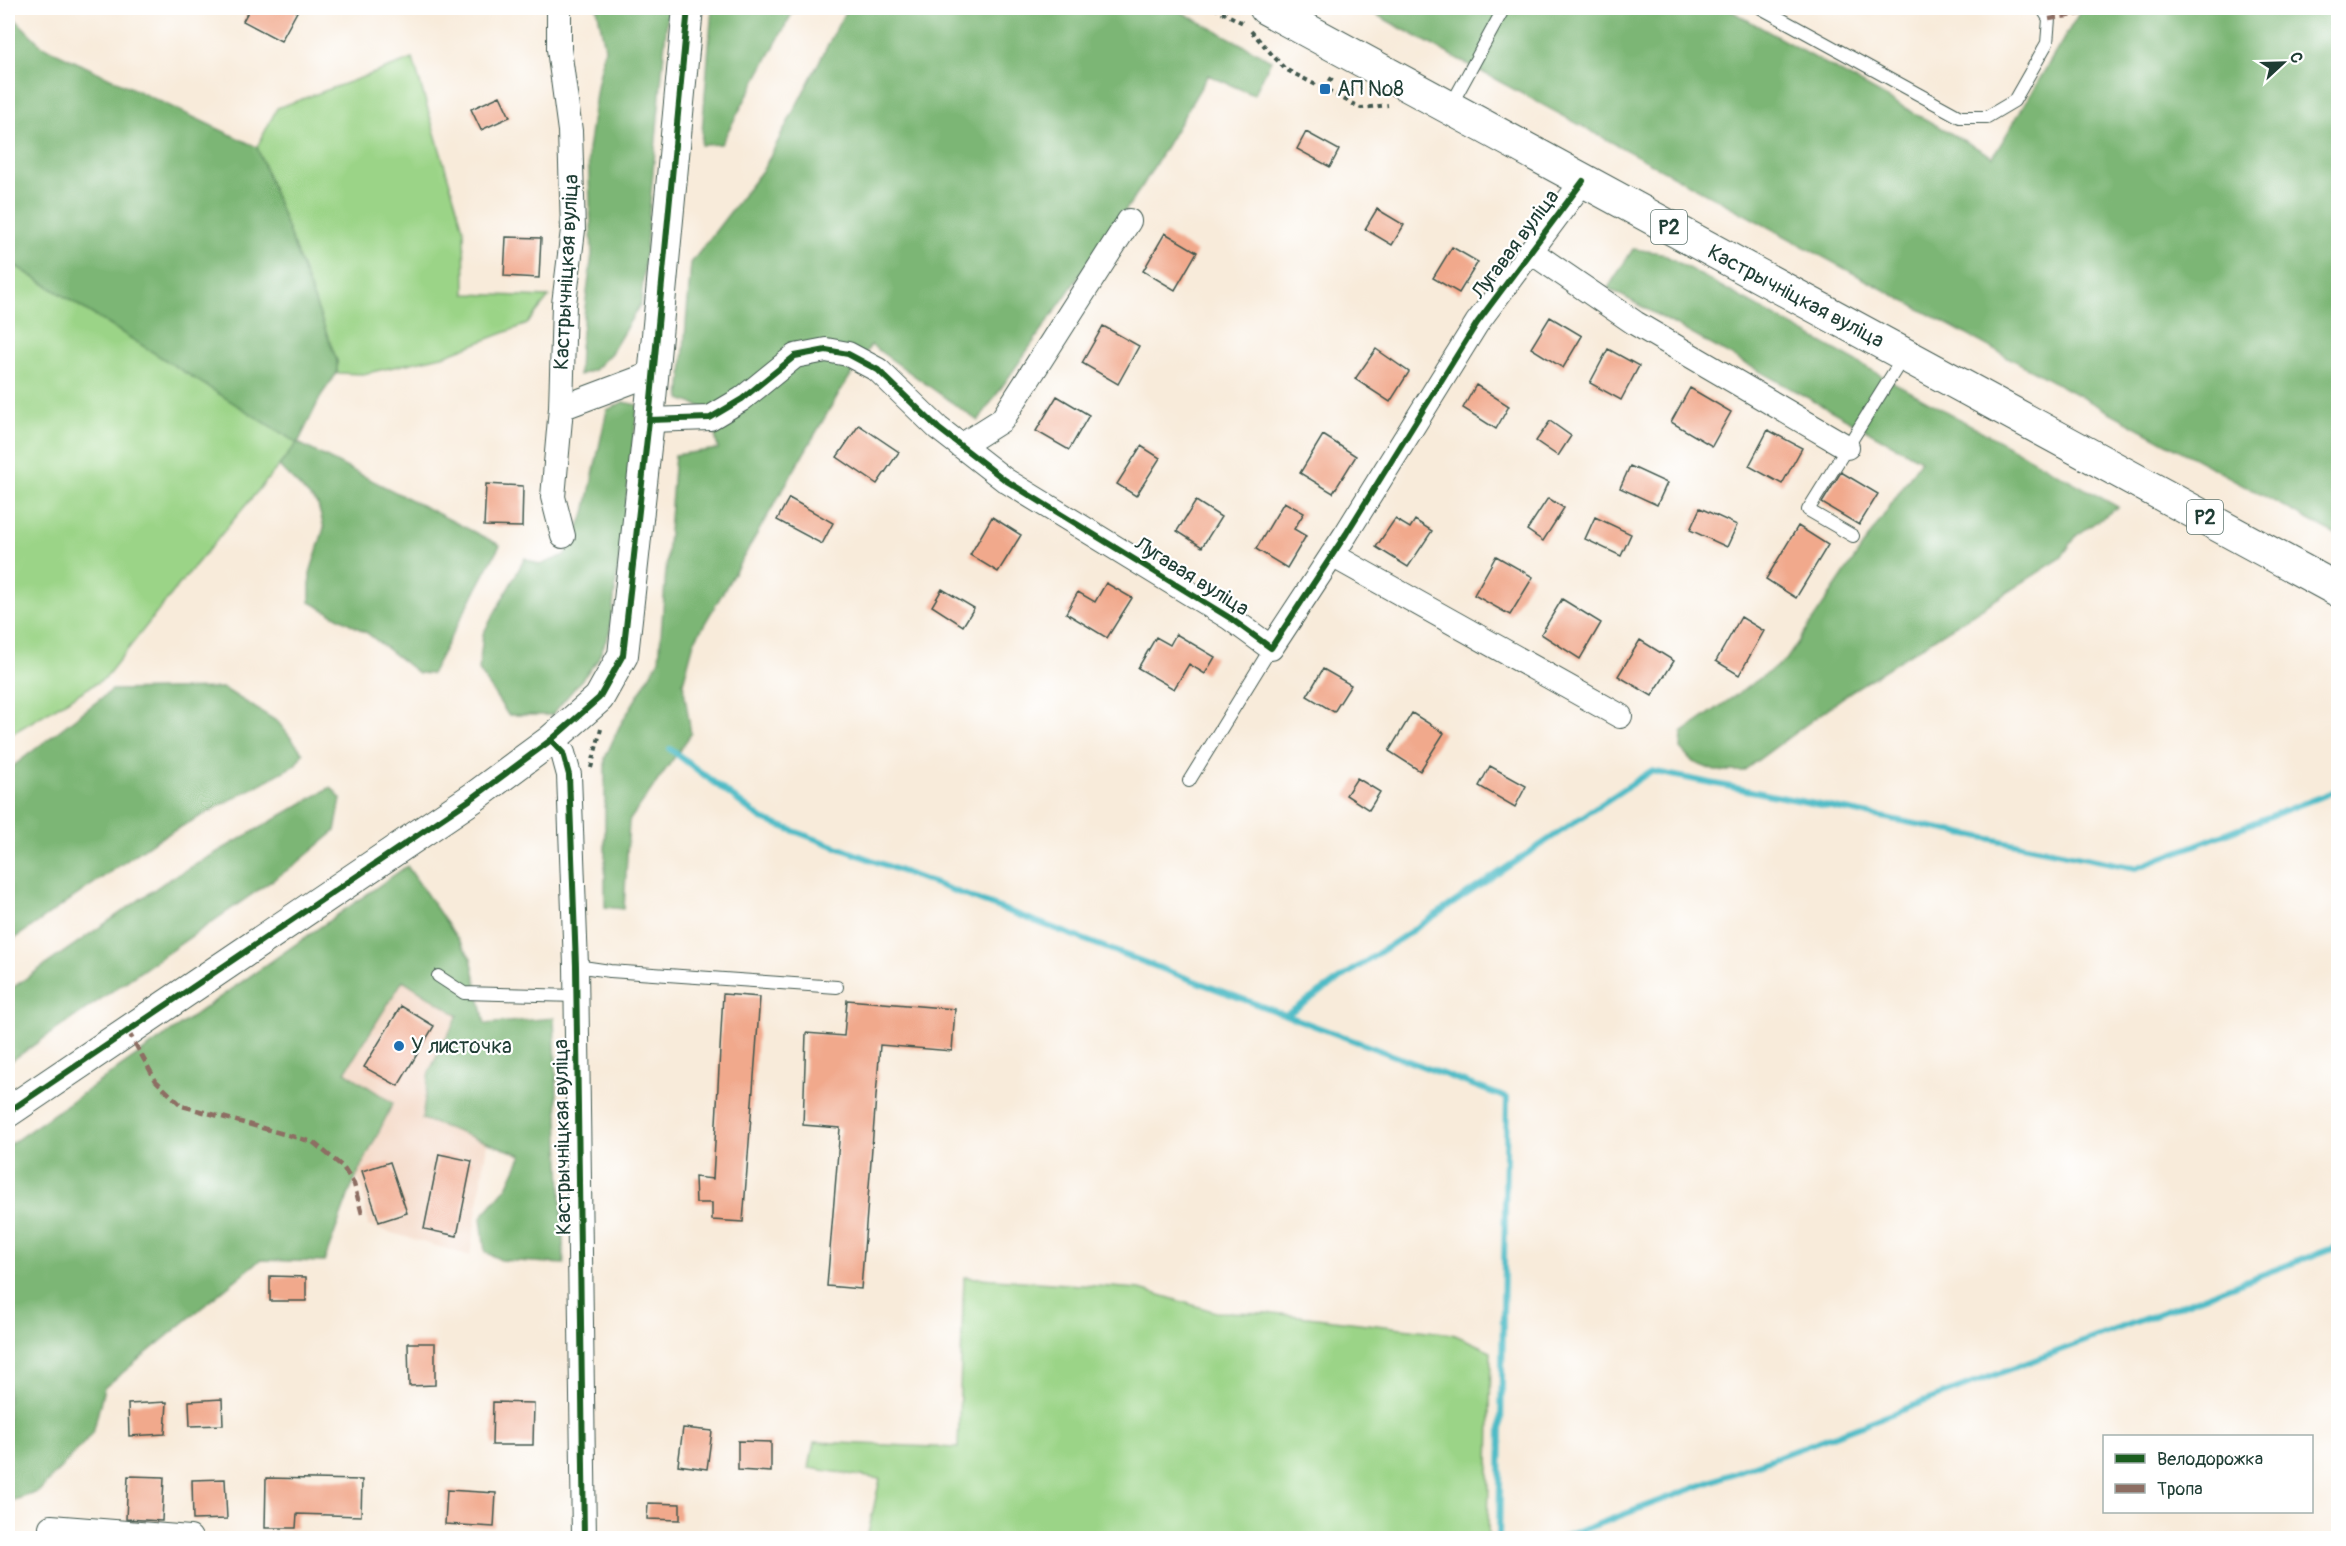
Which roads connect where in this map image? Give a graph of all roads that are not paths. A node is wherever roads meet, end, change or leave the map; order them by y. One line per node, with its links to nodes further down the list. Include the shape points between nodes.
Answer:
1 (559, 8): 13 (street, Кастрычніцкая вуліца, via 559,49 570,131 573,230 564,304)
2 (688, 8): 12 (street)
3 (1266, 8): 7 (main road, Кастрычніцкая вуліца / Р2)
4 (1504, 8): 7 (lane)
5 (1761, 8): 6 (lane, via 1960,117 1987,117 2014,101 2048,43 2049,19)
6 (2042, 8)
7 (1449, 108): 8 (main road, Кастрычніцкая вуліца / Р2)
8 (1583, 181): 10 (street, Лугавая вуліца); 11 (main road, Кастрычніцкая вуліца / Р2)
9 (1130, 221): 15 (street, via 1002,420)
10 (1530, 251): 16 (street, Лугавая вуліца, via 1635,323); 19 (street, Лугавая вуліца, via 1477,323)
11 (1905, 355): 16 (lane); 20 (main road, Кастрычніцкая вуліца / Р2)
12 (654, 373): 13 (street); 14 (street)
13 (561, 408): 17 (street, Кастрычніцкая вуліца, via 554,498)
14 (649, 420): 15 (street, Лугавая вуліца, via 710,418 742,399 795,356 826,350 848,354 878,370); 23 (street, via 623,655 599,698)
15 (961, 446): 21 (street, Лугавая вуліца, via 1005,480 1230,618)
16 (1847, 447): 18 (lane, via 1808,510)
17 (563, 536)
18 (1853, 536)
19 (1332, 555): 21 (street, Лугавая вуліца); 22 (street)
20 (2338, 590)
21 (1271, 648): 24 (lane)
22 (1620, 716)
23 (551, 740): 25 (street, Кастрычніцкая вуліца, via 564,753 569,775); 29 (street, via 474,797)
24 (1189, 780)
25 (576, 966): 27 (lane); 28 (street, Кастрычніцкая вуліца)
26 (438, 976): 28 (lane, via 464,993)
27 (837, 987)
28 (576, 996): 32 (street, Кастрычніцкая вуліца)
29 (8, 1113)
30 (51, 1539): 31 (street, via 51,1527)
31 (190, 1539)
32 (584, 1539)

